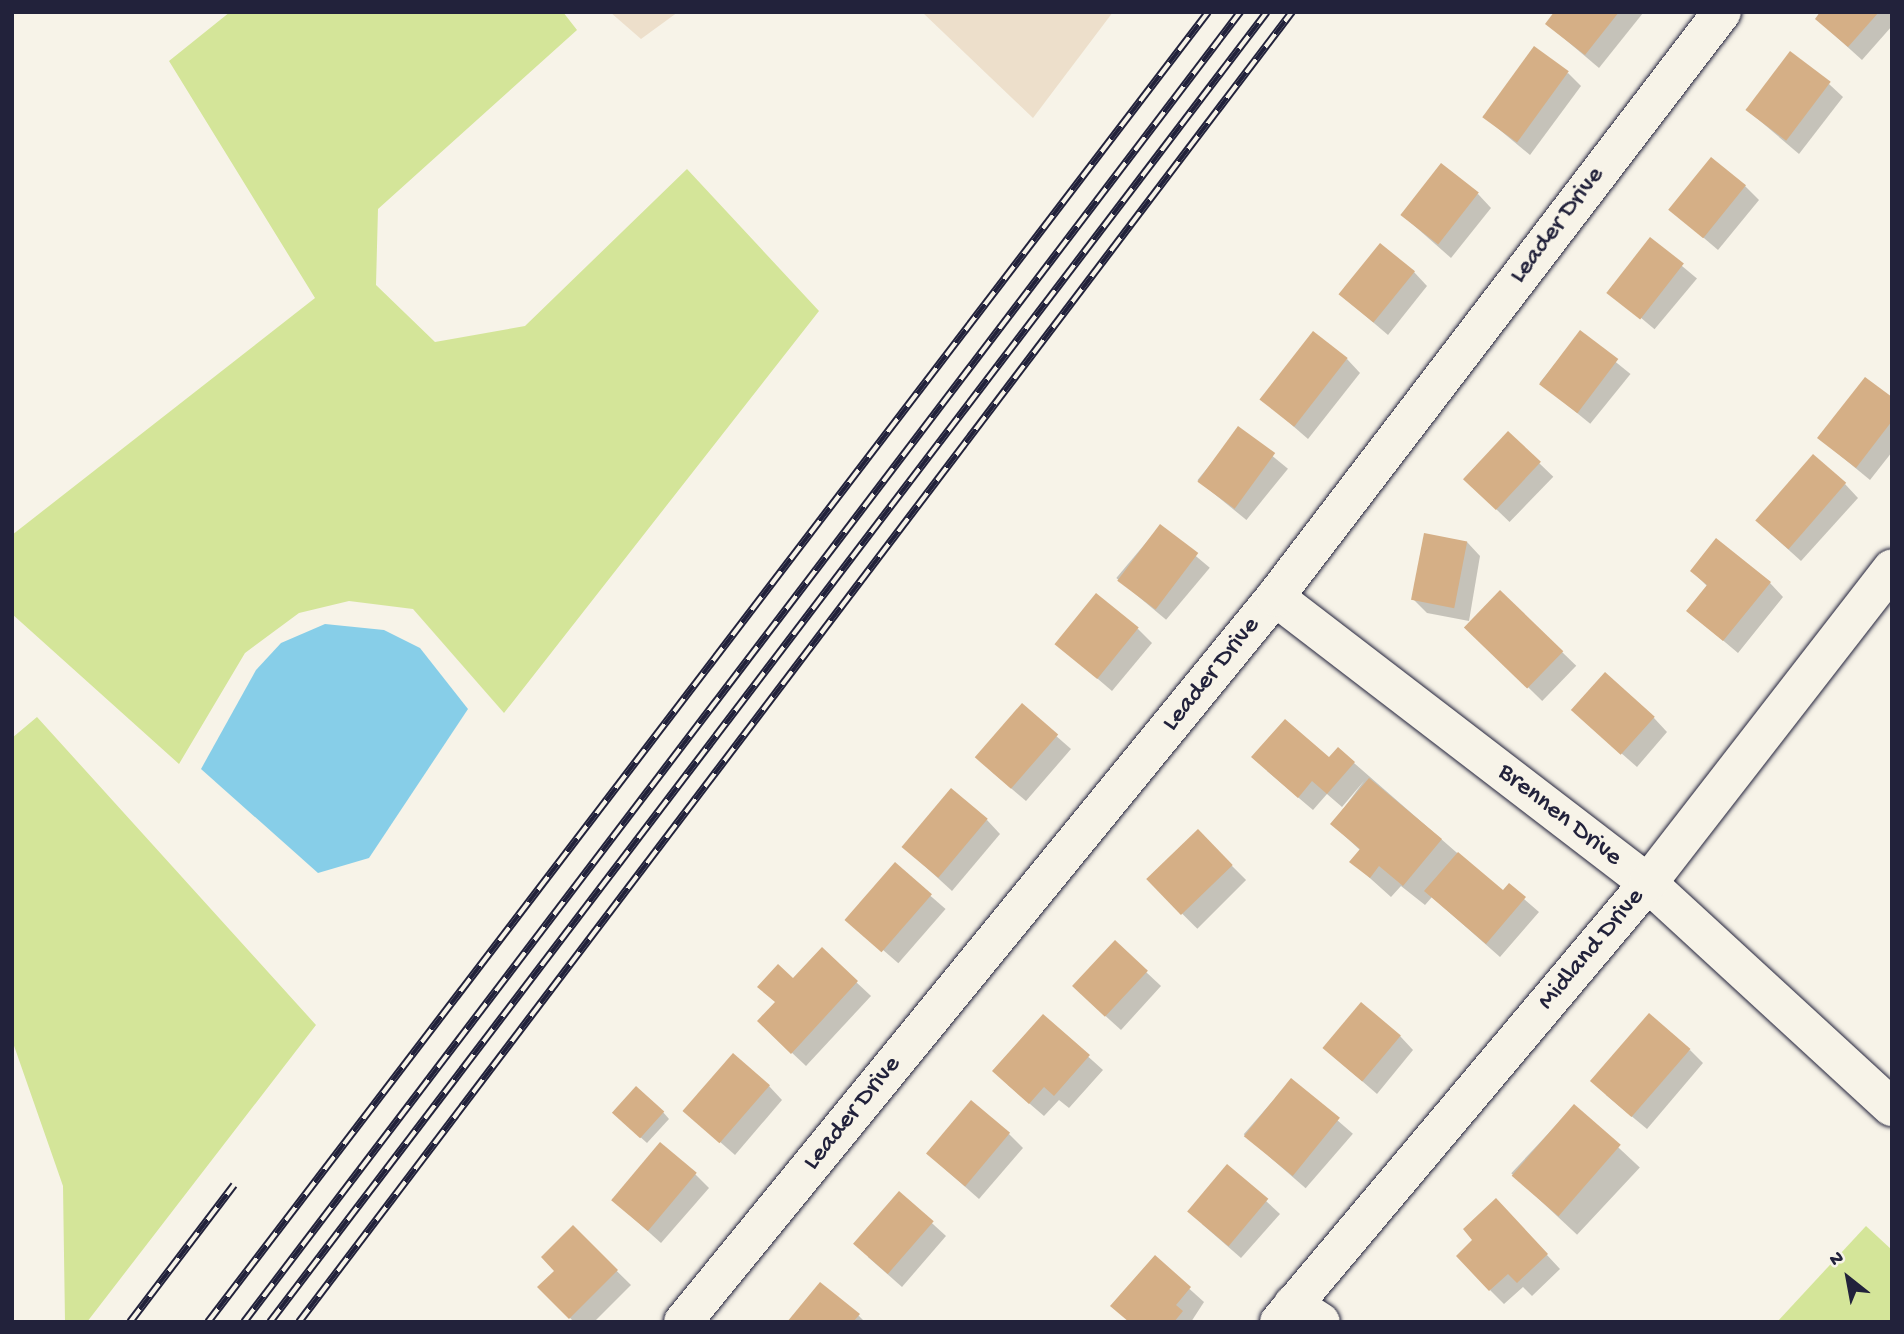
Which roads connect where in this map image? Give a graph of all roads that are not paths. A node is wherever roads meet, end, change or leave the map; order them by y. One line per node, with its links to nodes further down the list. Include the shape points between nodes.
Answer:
1 (1721, 12): 3 (street, Leader Drive)
2 (1892, 568): 4 (street, Midland Drive)
3 (1275, 597): 4 (street, Brennen Drive); 7 (street, Leader Drive)
4 (1648, 883): 5 (street, Brennen Drive); 6 (street, Midland Drive)
5 (1892, 1107)
6 (1298, 1316)
7 (683, 1322)

